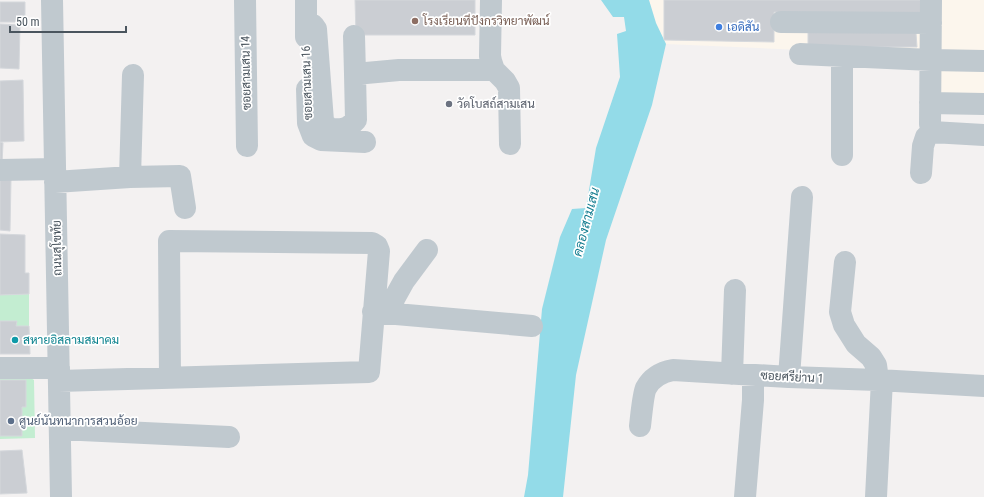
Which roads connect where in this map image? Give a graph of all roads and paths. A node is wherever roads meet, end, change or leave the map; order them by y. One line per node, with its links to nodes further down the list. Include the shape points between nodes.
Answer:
1 (52, 0): 27 (street, ถนนสุโขทัย)
2 (245, 0): 23 (street, ซอยสามเสน 14)
3 (306, 0): 6 (street, ซอยสามเสน 16)
4 (491, 0): 14 (street, via 490,56)
5 (931, 0): 8 (street)
6 (306, 22): 15 (street, via 316,29 323,121 329,129 340,130 350,127 356,120); 21 (street, ซอยสามเสน 16, via 308,123 313,136 321,140)
7 (781, 22): 8 (street)
8 (931, 23): 12 (street)
9 (354, 36): 15 (street)
10 (800, 54): 11 (street)
11 (842, 56): 12 (street); 24 (street)
12 (931, 60): 13 (street); 17 (street)
13 (984, 61)
14 (494, 70): 15 (street, via 399,70); 22 (street, via 509,88)
15 (355, 74)
16 (133, 75): 28 (street)
17 (930, 103): 18 (street); 19 (street)
18 (984, 104)
19 (932, 132): 20 (street); 26 (street, via 926,137 923,146)
20 (984, 136)
21 (365, 142)
22 (510, 144)
23 (247, 146)
24 (842, 155)
25 (0, 170): 27 (street)
26 (921, 173)
27 (55, 175): 28 (street); 37 (street, ถนนสุโขทัย)
28 (130, 177): 30 (street, via 180,176)
29 (802, 197): 41 (street)
30 (185, 208)
31 (427, 250): 34 (street)
32 (845, 262): 42 (street, via 840,312 844,325 856,344 876,365)
33 (735, 290): 38 (street)
34 (382, 312): 35 (street); 40 (street, via 369,372); 40 (street, via 379,251 372,243 169,242)
35 (532, 326)
36 (0, 368): 37 (street)
37 (59, 374): 40 (street); 45 (street, ถนนสุโขทัย)
38 (732, 374): 39 (street, ซอยศรีย่าน 1); 44 (street, ซอยศรีย่าน 1, via 673,370 664,372 653,379 645,389)
39 (753, 375): 41 (street, ซอยศรีย่าน 1); 48 (street)
40 (170, 378)
41 (789, 378): 42 (street, ซอยศรีย่าน 1)
42 (880, 380): 43 (street, ซอยศรีย่าน 1); 49 (street)
43 (984, 386)
44 (640, 426)
45 (60, 429): 46 (street); 47 (street, ถนนสุโขทัย)
46 (229, 437)
47 (61, 497)
48 (744, 497)
49 (876, 497)

